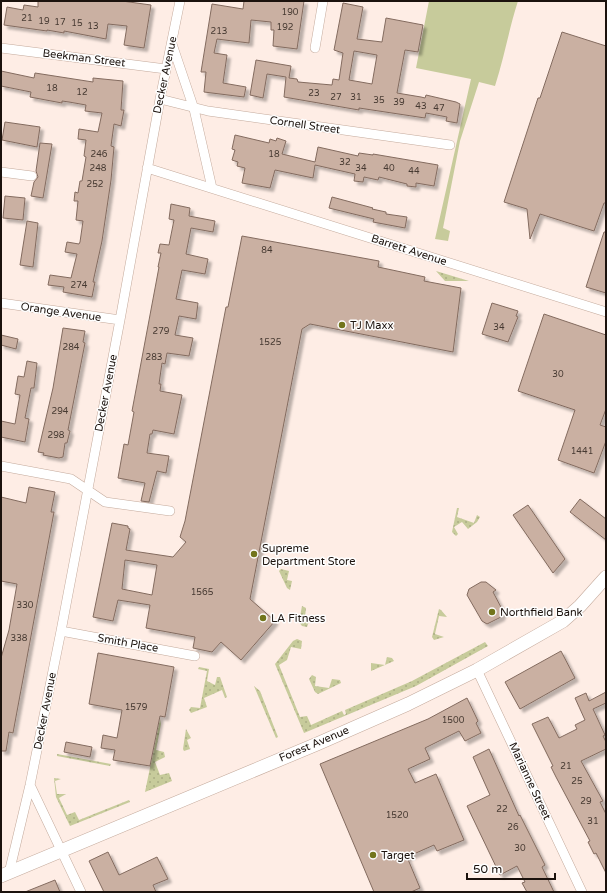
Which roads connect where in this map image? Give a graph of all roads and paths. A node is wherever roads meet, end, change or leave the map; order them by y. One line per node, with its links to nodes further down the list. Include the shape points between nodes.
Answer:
1 (180, 1): 3 (street, Decker Avenue)
2 (323, 1): 5 (street)
3 (172, 44): 6 (street, Decker Avenue); 8 (street)
4 (1, 48): 6 (street, Beekman Street)
5 (315, 48)
6 (166, 69): 7 (street, Decker Avenue)
7 (160, 99): 8 (street, Cornell Street); 10 (street, Decker Avenue)
8 (194, 109): 9 (street, Cornell Street); 13 (street)
9 (450, 145)
10 (148, 168): 13 (street, Barrett Avenue); 16 (street, Decker Avenue)
11 (1, 172): 12 (street)
12 (32, 176)
13 (212, 188): 15 (street, Barrett Avenue)
14 (1, 303): 16 (street, Orange Avenue)
15 (606, 312)
16 (120, 320): 18 (street, Decker Avenue)
17 (1, 466): 18 (street, via 71,479)
18 (87, 491): 19 (street, via 105,502); 21 (street, Decker Avenue)
19 (170, 511)
20 (605, 581): 23 (main road, Forest Avenue, via 563,621)
21 (61, 631): 22 (street, Smith Place); 24 (street, Decker Avenue)
22 (194, 656)
23 (477, 670): 25 (main road, Forest Avenue, via 317,744); 28 (street, Marianne Street)
24 (30, 785): 25 (street); 26 (street, Decker Avenue)
25 (62, 850): 26 (main road, Forest Avenue); 27 (street)
26 (5, 874)
27 (82, 892)
28 (582, 892)

